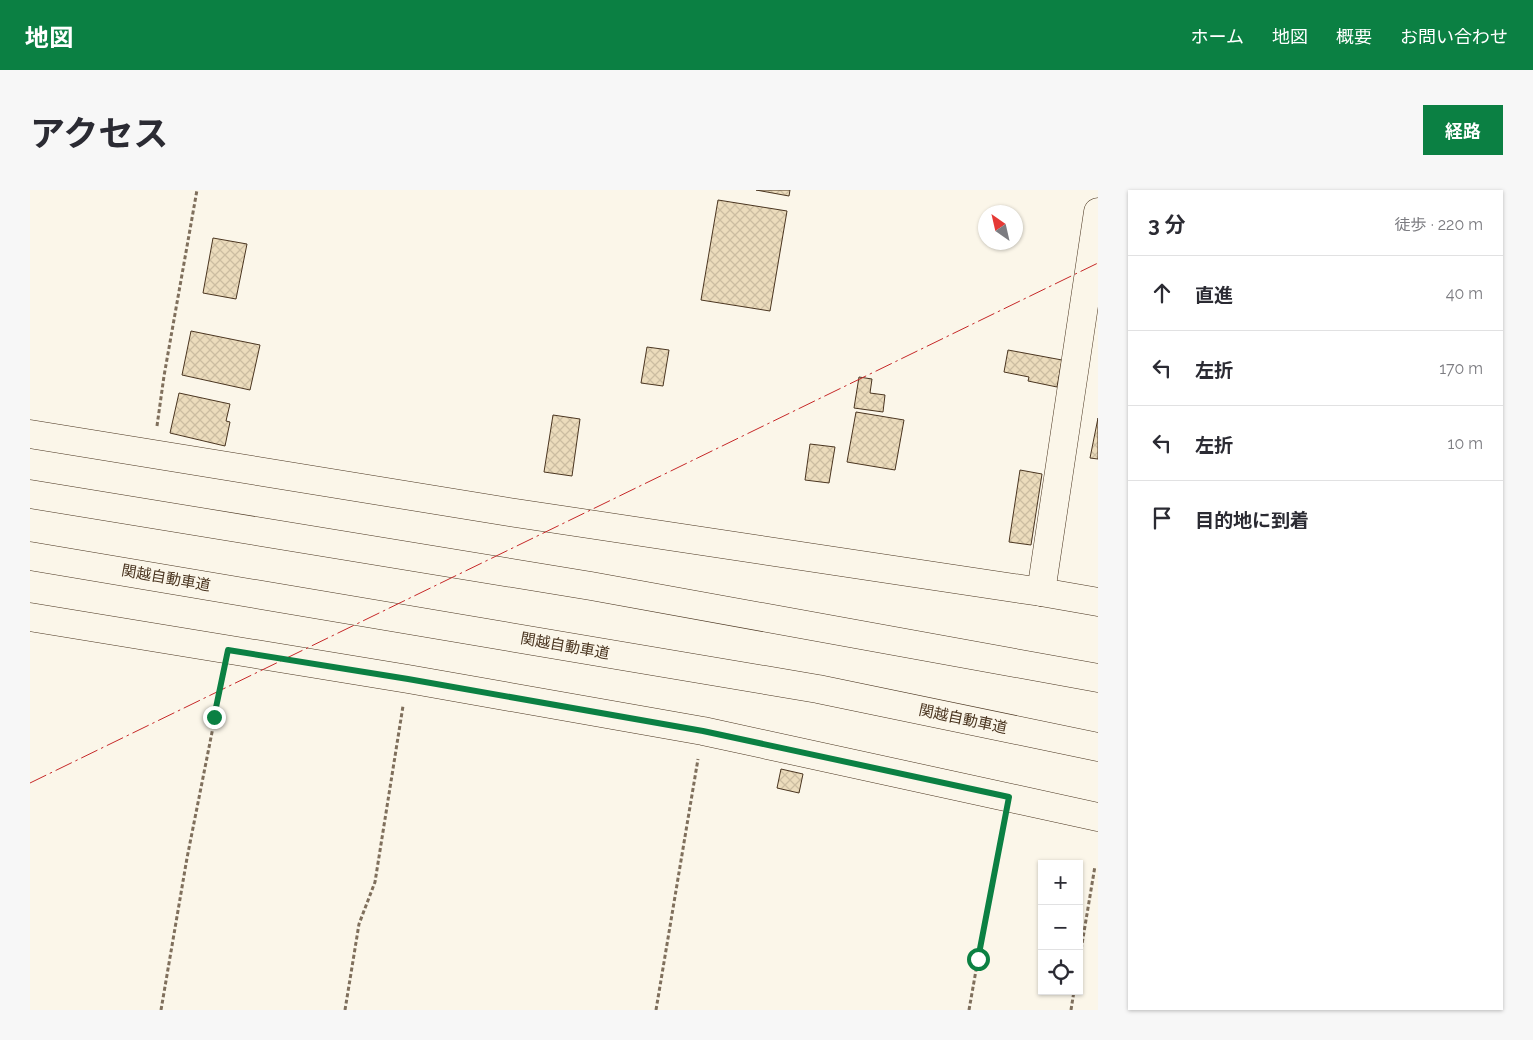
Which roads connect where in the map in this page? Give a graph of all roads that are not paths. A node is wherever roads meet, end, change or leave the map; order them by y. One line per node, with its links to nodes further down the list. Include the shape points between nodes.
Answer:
1 (1098, 212): 5 (main road)
2 (30, 434): 5 (main road, via 509,512)
3 (30, 494): 8 (main road, via 591,586)
4 (30, 556): 9 (main road, 関越自動車道, via 818,689)
5 (1041, 592): 6 (main road)
6 (1098, 602)
7 (30, 617): 10 (main road, via 703,731)
8 (1098, 678)
9 (1098, 747)
10 (1098, 816)

